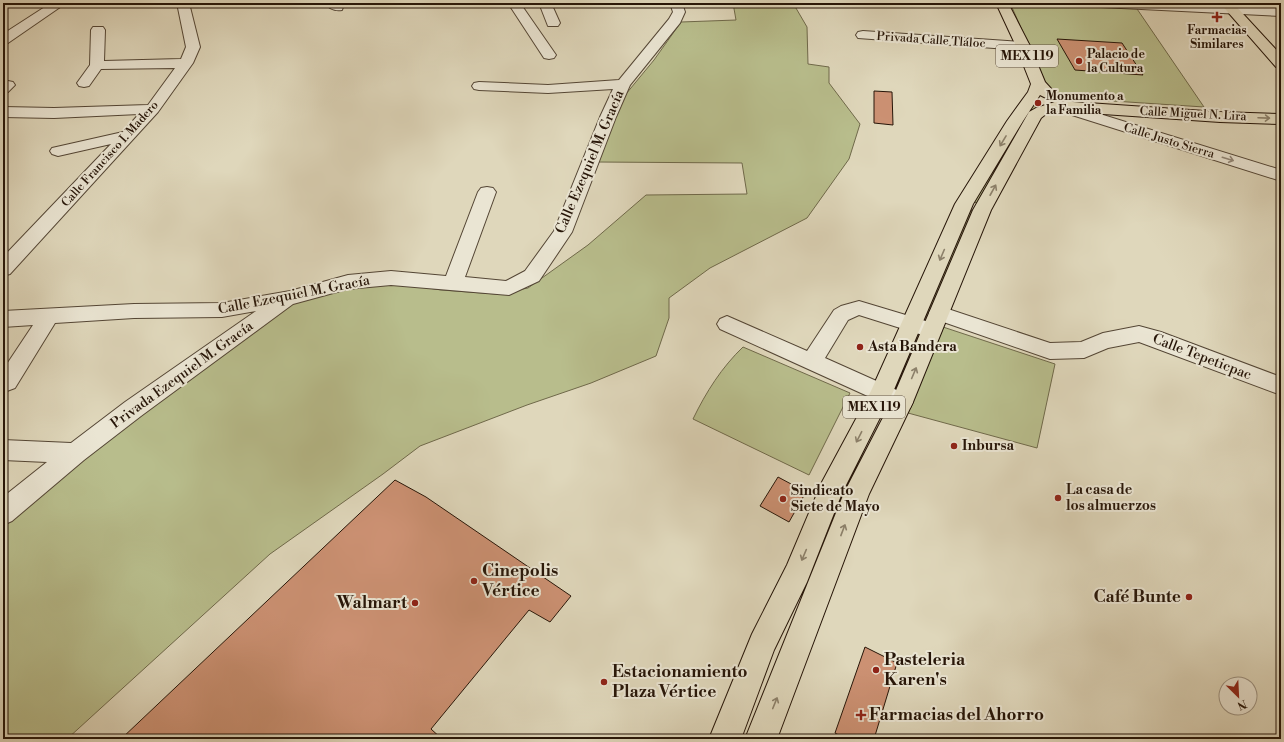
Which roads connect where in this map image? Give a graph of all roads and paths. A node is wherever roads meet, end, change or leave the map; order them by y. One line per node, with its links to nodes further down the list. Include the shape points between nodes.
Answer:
1 (60, 3): 13 (street)
2 (183, 3): 16 (street, Calle Francisco I. Madero, via 193,47)
3 (514, 3): 15 (street)
4 (545, 3): 10 (street)
5 (676, 3): 20 (street, Calle Ezequiel M. Gracía, via 679,12 675,20)
6 (1002, 3): 14 (main road, MEX 119)
7 (1101, 3): 8 (street)
8 (1229, 7): 9 (street); 17 (main road)
9 (1281, 12)
10 (553, 24)
11 (98, 30): 18 (street)
12 (863, 35): 14 (street, Privada Calle Tláloc)
13 (3, 40)
14 (1023, 46): 21 (main road, MEX 119)
15 (549, 55)
16 (186, 63): 18 (street); 24 (street, Calle Francisco I. Madero)
17 (1281, 64)
18 (98, 65): 19 (street)
19 (84, 83)
20 (623, 84): 22 (street, via 548,89); 33 (street, Calle Ezequiel M. Gracía, via 563,232 532,276 509,288)
21 (1038, 84): 23 (main road, MEX 119); 31 (main road, MEX 119, one-way to 31, via 1015,121)
22 (479, 86)
23 (1058, 106): 26 (main road, Calle Miguel N. Lira, one-way to 26); 29 (street, Calle Justo Sierra, one-way to 29); 31 (main road, MEX 119, one-way to 23, via 1034,115)
24 (153, 109): 25 (street, via 54,113); 27 (street, Calle Francisco I. Madero)
25 (3, 112)
26 (1281, 119)
27 (129, 135): 28 (street); 32 (street, Calle Francisco I. Madero)
28 (58, 151)
29 (1281, 176)
30 (487, 192): 33 (street)
31 (973, 207): 37 (main road, MEX 119)
32 (3, 269)
33 (453, 283): 34 (street, Calle Ezequiel M. Gracía, via 392,278 348,282)
34 (290, 298): 35 (street, Calle Ezequiel M. Gracía, via 222,310 134,311); 45 (street, Privada Ezequiel M. Gracía)
35 (50, 316): 36 (street, Calle Ezequiel M. Gracía); 40 (street)
36 (3, 319)
37 (928, 322): 39 (street, Calle Tepeticpac, via 859,308 848,311 841,316); 41 (street, Calle Tepeticpac, via 1050,351 1084,350 1103,341 1140,334); 42 (main road, MEX 119); 43 (main road, MEX 119, one-way to 37)
38 (727, 324): 39 (street)
39 (812, 361): 42 (street)
40 (7, 382)
41 (1281, 386)
42 (882, 392): 43 (street); 47 (main road, MEX 119, one-way to 47, via 831,490 794,580 762,644)
43 (902, 402): 48 (main road, MEX 119, one-way to 43, via 857,493)
44 (3, 450): 45 (street)
45 (75, 454): 46 (street, Privada Ezequiel M. Gracía)
46 (3, 513)
47 (725, 739)
48 (761, 739)

